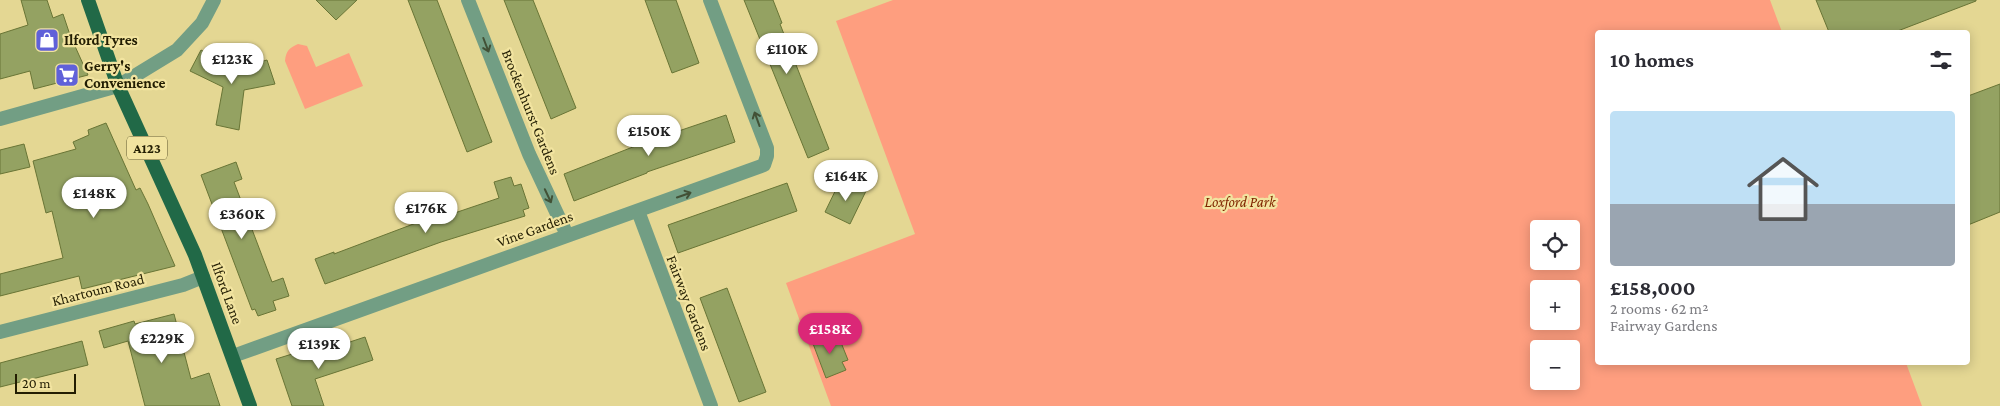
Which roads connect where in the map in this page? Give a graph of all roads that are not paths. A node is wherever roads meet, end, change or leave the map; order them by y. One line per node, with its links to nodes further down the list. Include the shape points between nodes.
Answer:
1 (88, 0): 5 (main road, Ilford Lane / A123)
2 (214, 0): 5 (street, via 202,23 177,50)
3 (468, 0): 8 (street, Brockenhurst Gardens, one-way to 8, via 528,154)
4 (710, 0): 7 (street, Vine Gardens, one-way to 4, via 764,165 767,148)
5 (118, 86): 6 (street); 9 (main road, Ilford Lane / A123)
6 (0, 119)
7 (638, 211): 8 (street, Vine Gardens); 13 (street, Fairway Gardens)
8 (567, 235): 11 (street, Vine Gardens)
9 (204, 277): 10 (street, Khartoum Road); 11 (main road, Ilford Lane / A123)
10 (0, 332)
11 (233, 356): 12 (main road, Ilford Lane / A123)
12 (250, 406)
13 (711, 406)

